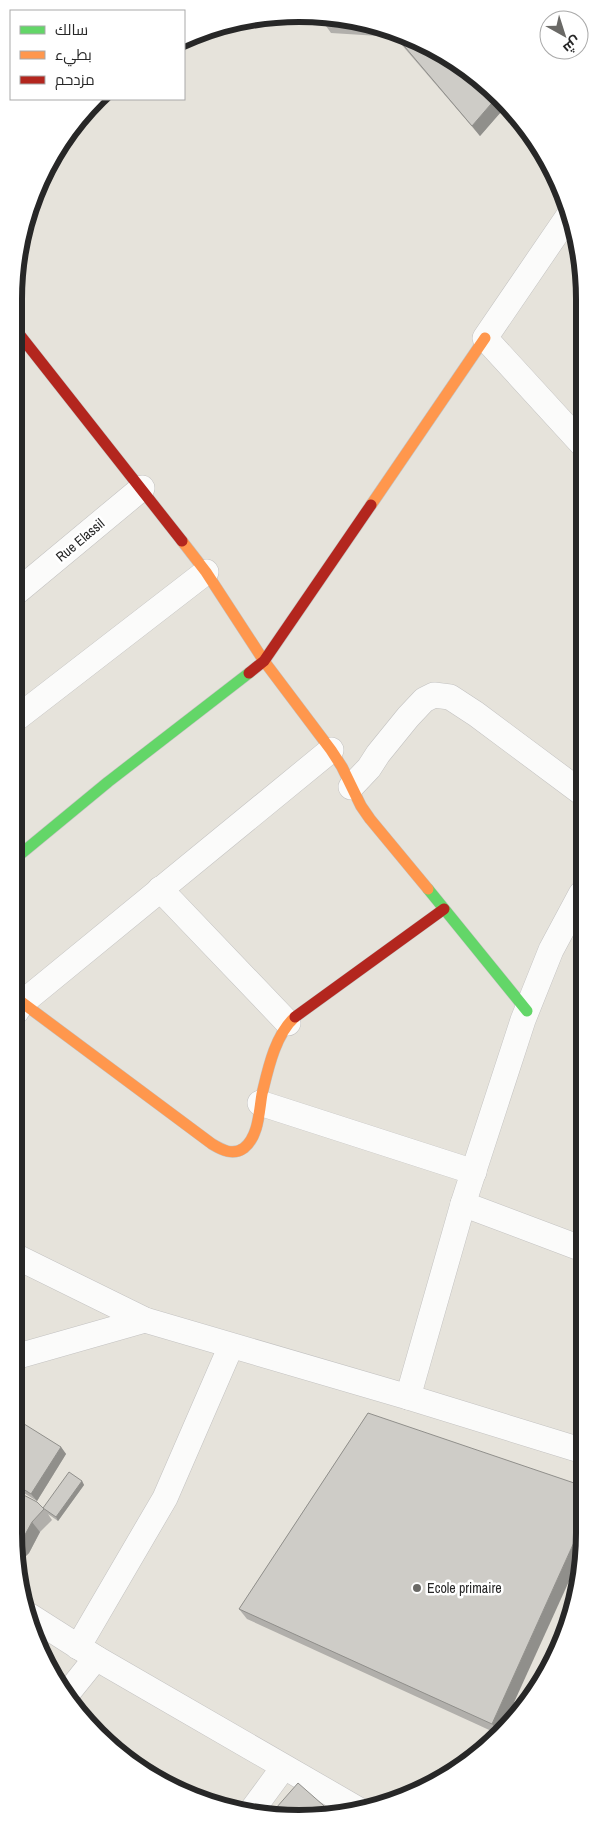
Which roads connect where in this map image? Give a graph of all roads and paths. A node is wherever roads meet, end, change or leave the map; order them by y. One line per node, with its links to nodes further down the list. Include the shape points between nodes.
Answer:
1 (565, 221): 3 (street)
2 (22, 338): 5 (street)
3 (485, 338): 4 (street); 8 (street)
4 (576, 432)
5 (142, 488): 6 (street); 7 (street, Rue Elassil)
6 (206, 572): 8 (street); 9 (street)
7 (22, 588)
8 (264, 661): 10 (street); 13 (street)
9 (22, 714)
10 (331, 750): 11 (street); 14 (street)
11 (351, 788): 12 (street, via 408,717 424,700 434,696 450,697); 16 (street, via 370,819)
12 (576, 789)
13 (22, 852)
14 (160, 889): 17 (street); 20 (street)
15 (576, 906): 19 (street, via 552,950)
16 (444, 909): 19 (street); 20 (street)
17 (22, 1001)
18 (22, 1007): 21 (street, via 225,1152 235,1152 250,1141)
19 (526, 1011): 22 (street)
20 (288, 1023): 21 (street, via 276,1048)
21 (260, 1103): 22 (street)
22 (474, 1172): 23 (street)
23 (463, 1204): 24 (street); 29 (street)
24 (576, 1246)
25 (22, 1259): 26 (street)
26 (145, 1320): 27 (street); 28 (street)
27 (230, 1346): 29 (street); 32 (street, via 165,1498)
28 (23, 1355)
29 (408, 1397): 30 (street)
30 (576, 1449)
31 (36, 1620): 32 (street)
32 (87, 1652): 33 (street); 34 (street)
33 (70, 1688)
34 (283, 1768): 35 (street); 36 (street)
35 (351, 1806)
36 (255, 1807)

